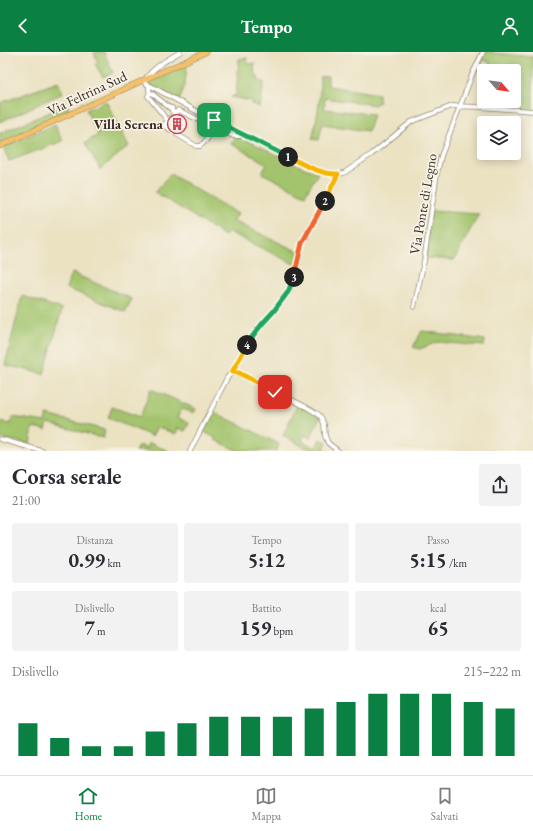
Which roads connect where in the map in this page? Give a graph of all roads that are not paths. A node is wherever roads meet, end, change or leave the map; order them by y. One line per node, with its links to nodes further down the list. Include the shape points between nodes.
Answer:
1 (180, 52): 4 (street, via 160,64)
2 (206, 52): 4 (main road, Via Feltrina Sud)
3 (483, 52): 7 (street, Via Ponte di Legno)
4 (145, 79): 5 (street, via 145,83); 13 (main road, Via Feltrina Sud)
5 (149, 85): 6 (street); 14 (street, via 277,152 322,172)
6 (150, 92): 8 (street); 10 (street, via 148,96)
7 (461, 106): 9 (street); 14 (street, via 452,106 411,122 384,146 344,173); 15 (street, Via Ponte di Legno, via 445,144 437,173 424,262)
8 (172, 111): 10 (street); 11 (street, via 178,110)
9 (533, 111)
10 (168, 121): 11 (street, via 164,125 196,146 200,146 209,137)
11 (212, 126): 12 (street, via 233,136)
12 (239, 136)
13 (0, 146)
14 (338, 174): 16 (street, via 302,243 296,274 288,292 252,337)
15 (414, 307)
16 (232, 372): 19 (street); 20 (street, via 239,373 318,414 328,443)
17 (0, 439): 18 (street)
18 (42, 451)
19 (190, 451)
20 (338, 451)

